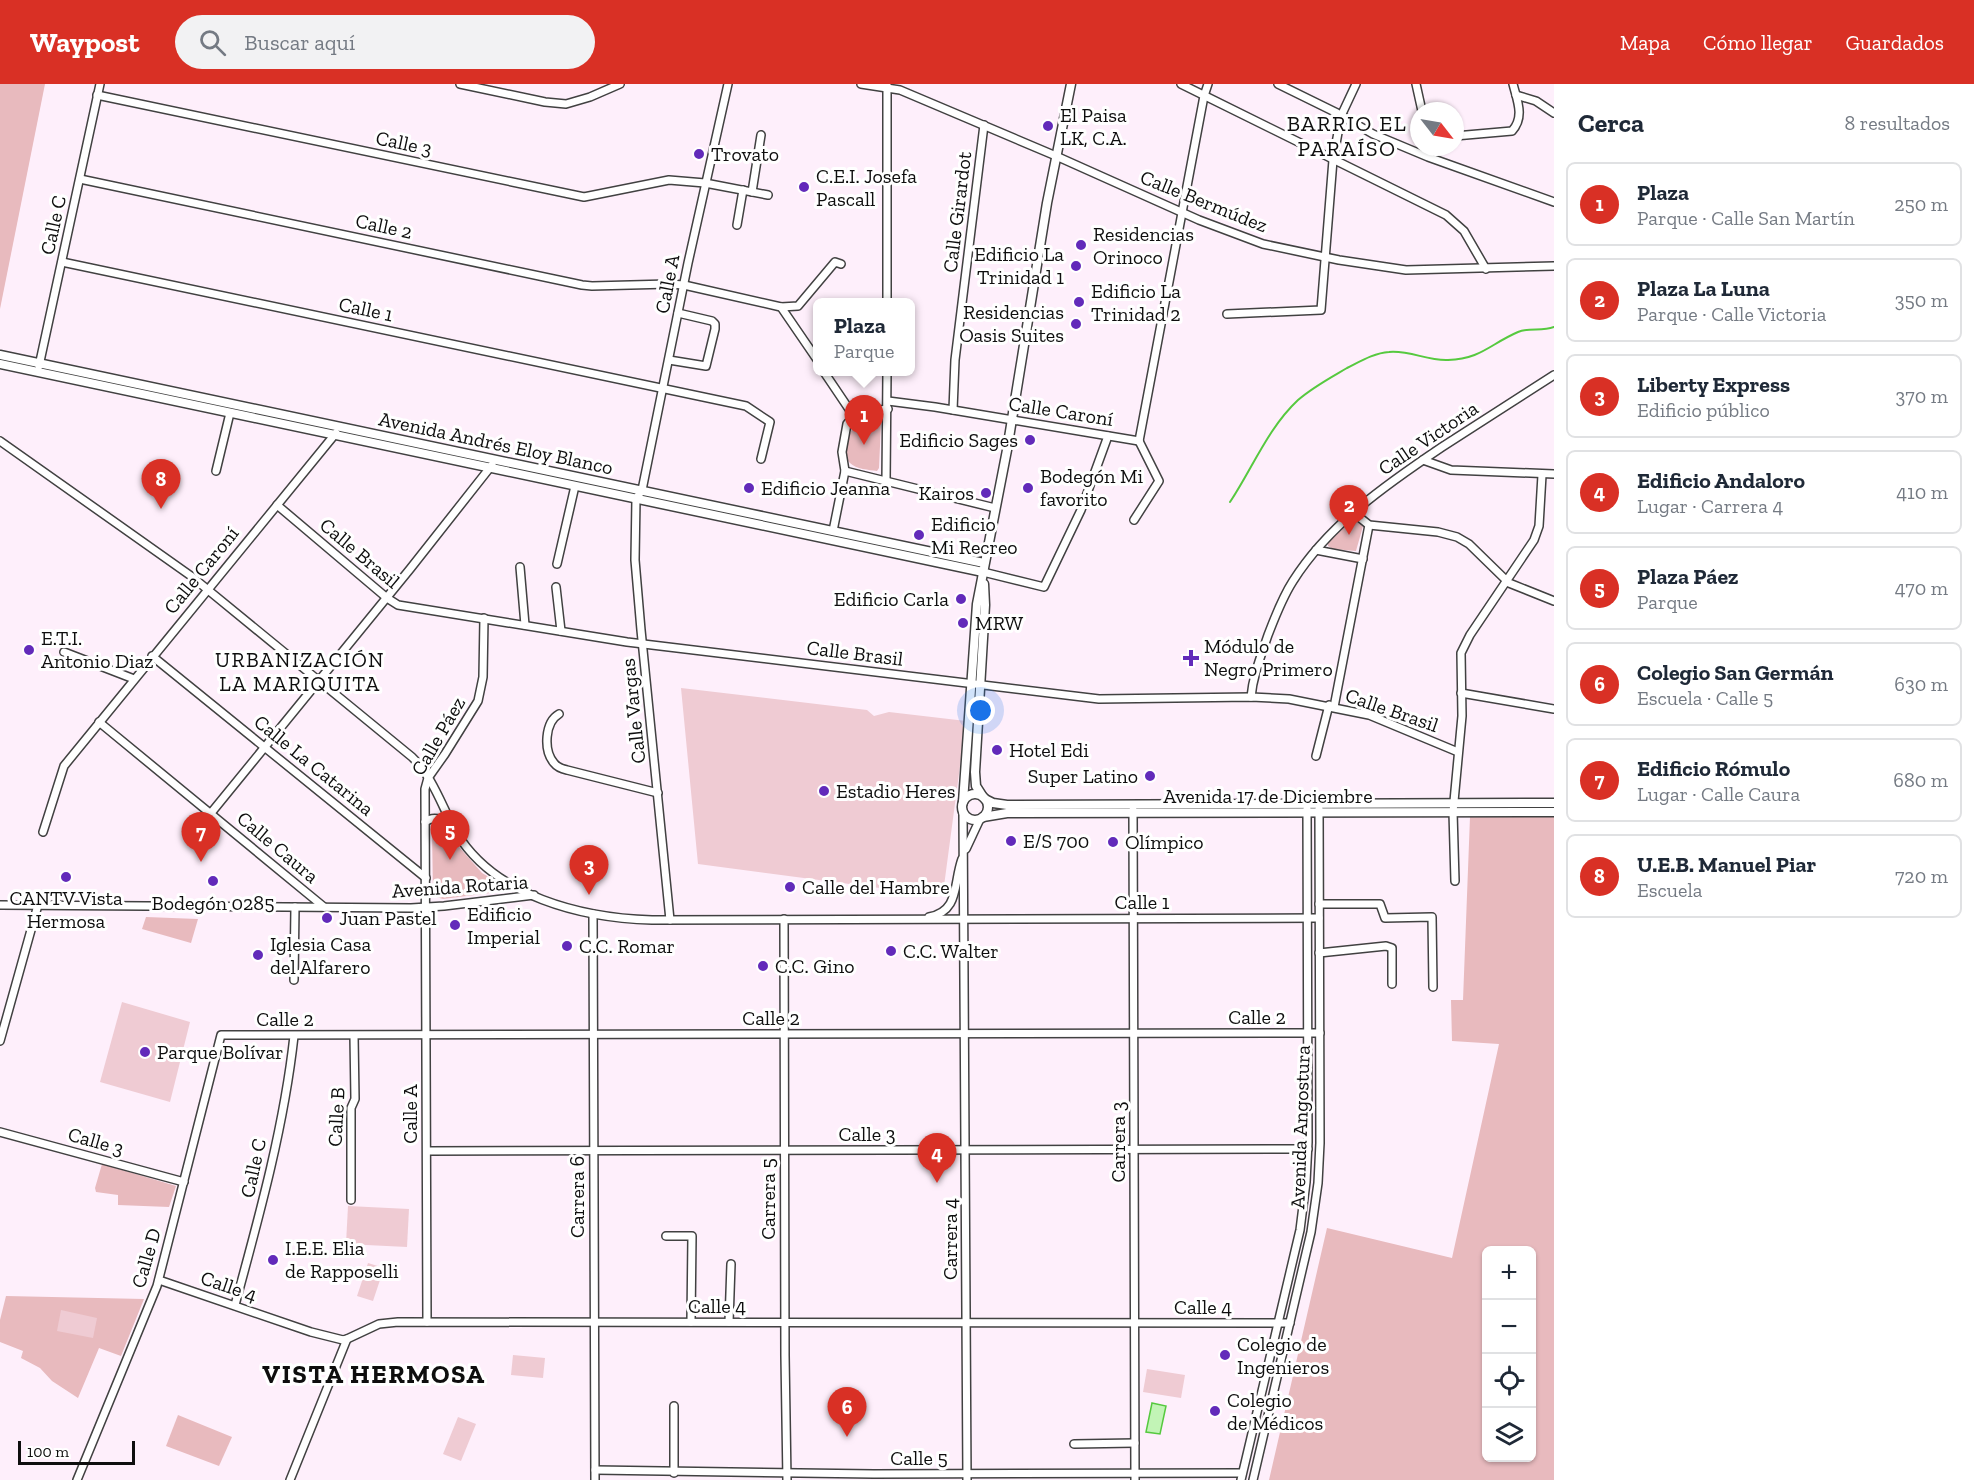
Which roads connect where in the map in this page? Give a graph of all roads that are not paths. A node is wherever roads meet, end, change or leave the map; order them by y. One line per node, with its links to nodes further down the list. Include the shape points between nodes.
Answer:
1 (100, 84): 14 (street, Calle C)
2 (460, 84): 3 (street, via 560,104)
3 (620, 84)
4 (728, 84): 28 (street, Calle A)
5 (861, 84): 13 (street, Calle Bermúdez)
6 (1071, 84): 24 (street)
7 (1181, 84): 16 (street)
8 (1208, 84): 16 (street)
9 (1278, 84): 19 (street)
10 (1356, 84): 19 (street)
11 (1416, 84): 17 (street)
12 (1513, 84): 15 (street)
13 (887, 87): 20 (street, Calle Bermúdez); 41 (street)
14 (98, 95): 27 (street, Calle C); 28 (street, Calle 3, via 584,196 669,180)
15 (1516, 95): 18 (street, via 1536,101); 22 (street, via 1520,117 1512,131)
16 (1204, 96): 26 (street); 33 (street)
17 (1420, 102)
18 (1554, 113)
19 (1341, 116): 23 (street); 26 (street)
20 (984, 125): 24 (street, Calle Bermúdez); 55 (street, Calle Girardot)
21 (761, 135): 30 (street)
22 (1464, 135)
23 (1410, 150)
24 (1056, 156): 33 (street, Calle Bermúdez); 58 (street)
25 (1425, 156): 32 (street)
26 (1333, 160): 35 (street); 39 (street, via 1452,219 1471,240)
27 (80, 179): 36 (street, Calle C); 40 (street, Calle 2, via 582,285)
28 (705, 183): 29 (street, Calle 3); 40 (street, Calle A)
29 (742, 190): 30 (street, Calle 3); 34 (street)
30 (752, 192): 31 (street, Calle 3)
31 (768, 195)
32 (1554, 202)
33 (1182, 213): 35 (street, Calle Bermúdez, via 1263,244); 63 (street)
34 (737, 225)
35 (1325, 257): 39 (street, Calle Bermúdez, via 1406,270); 44 (street, via 1321,310)
36 (62, 262): 49 (street, Calle C); 53 (street, Calle 1)
37 (841, 264): 42 (street, via 835,262 798,306)
38 (1554, 266): 39 (street, Calle Bermúdez)
39 (1486, 269)
40 (684, 285): 42 (street, Calle 2); 43 (street, Calle A)
41 (887, 298)
42 (781, 307): 46 (street)
43 (678, 313): 47 (street, Calle A); 47 (street, via 712,321 715,329 706,366)
44 (1227, 314)
45 (0, 355): 49 (street, Avenida Andrés Eloy Blanco)
46 (813, 355)
47 (669, 360): 53 (street, Calle A)
48 (0, 364): 49 (street, Avenida Andrés Eloy Blanco)
49 (39, 368): 56 (street, Avenida Andrés Eloy Blanco); 59 (street, Avenida Andrés Eloy Blanco)
50 (1554, 375): 66 (street, Calle Victoria)
51 (827, 376): 57 (street)
52 (887, 376): 54 (street)
53 (663, 389): 64 (street, Calle 1, via 746,405 770,422); 74 (street, Calle A)
54 (888, 405): 55 (street, Calle Caroní); 57 (street, Calle Caroní); 72 (street)
55 (953, 410): 58 (street, Calle Caroní)
56 (230, 413): 60 (street, Avenida Andrés Eloy Blanco); 68 (street)
57 (853, 415): 69 (street, via 842,447)
58 (1012, 420): 61 (street, Calle Caroní); 77 (street)
59 (341, 427): 60 (street, Calle Caroní); 65 (street, Avenida Andrés Eloy Blanco)
60 (334, 435): 67 (street, Avenida Andrés Eloy Blanco); 76 (street, Calle Caroní)
61 (1108, 436): 63 (street, Calle Caroní); 86 (street, via 1081,510 1044,587)
62 (0, 441): 89 (street)
63 (1139, 441): 79 (street, Calle Caroní, via 1159,481)
64 (761, 459)
65 (496, 460): 67 (street); 74 (street, Avenida Andrés Eloy Blanco)
66 (1423, 460): 71 (street, via 1451,470); 78 (street, Calle Victoria)
67 (490, 468): 73 (street, Avenida Andrés Eloy Blanco); 90 (street)
68 (216, 471)
69 (845, 471): 72 (street); 81 (street)
70 (1554, 474): 71 (street)
71 (1542, 475): 87 (street, via 1537,533)
72 (886, 482): 77 (street)
73 (574, 486): 75 (street, Avenida Andrés Eloy Blanco); 84 (street)
74 (642, 490): 75 (street); 81 (street, Avenida Andrés Eloy Blanco)
75 (636, 499): 86 (street, Avenida Andrés Eloy Blanco); 95 (street, Calle Vargas, via 635,560)
76 (277, 505): 89 (street, Calle Caroní); 90 (street, Calle Brasil)
77 (995, 508): 86 (street)
78 (1354, 513): 80 (street); 82 (street, Calle Victoria)
79 (1134, 520)
80 (1369, 525): 83 (street); 87 (street, via 1454,535 1469,544)
81 (833, 531): 86 (street, Avenida Andrés Eloy Blanco)
82 (1316, 550): 83 (street); 102 (street, Calle Victoria, via 1282,602 1254,675)
83 (1363, 559): 103 (street)
84 (557, 564)
85 (520, 567): 93 (street)
86 (984, 567): 100 (street, via 977,604)
87 (1507, 581): 91 (street); 101 (street, via 1464,645)
88 (556, 587): 94 (street)
89 (207, 589): 97 (street, Calle Caroní); 99 (street)
90 (387, 598): 92 (street, Calle Brasil, via 398,605); 99 (street)
91 (1554, 601)
92 (484, 618): 93 (street, Calle Brasil); 110 (street, Calle Páez, via 483,677 478,701)
93 (525, 625): 94 (street, Calle Brasil)
94 (561, 631): 95 (street, Calle Brasil)
95 (642, 644): 100 (street, Calle Brasil); 111 (street, Calle Vargas)
96 (64, 651): 98 (street)
97 (152, 656): 98 (street, Calle Caroní); 107 (street, Calle La Catarina)
98 (134, 679): 106 (street, Calle Caroní)
99 (319, 681): 107 (street); 110 (street, via 412,758)
100 (976, 685): 102 (street, Calle Brasil, via 1108,699); 112 (street, via 975,782); 113 (street)
101 (1461, 693): 104 (street); 108 (street)
102 (1251, 697): 103 (street, Calle Brasil)
103 (1332, 706): 108 (street, Calle Brasil, via 1380,718); 109 (street)
104 (1554, 709)
105 (559, 714): 111 (street, via 549,725 548,735 555,764)
106 (99, 722): 121 (street, Calle Caura); 124 (street, Calle Caroní, via 64,766)
107 (265, 747): 121 (street); 127 (street, Calle La Catarina)
108 (1458, 752): 115 (street)
109 (1316, 756)
110 (428, 778): 123 (street, Calle Páez); 125 (street)
111 (658, 794): 143 (street, Calle Vargas)
112 (984, 798): 113 (street, via 970,795); 118 (street, Avenida 17 de Diciembre, via 1007,805); 122 (street, via 988,808)
113 (963, 802): 119 (street)
114 (1554, 803): 115 (street, Avenida 17 de Diciembre)
115 (1454, 807): 117 (street, Avenida 17 de Diciembre); 120 (street, Avenida 17 de Diciembre); 128 (street)
116 (1307, 808): 117 (street, Avenida 17 de Diciembre); 118 (street, Avenida 17 de Diciembre); 137 (street, Avenida Angostura)
117 (1319, 808): 130 (street, Avenida Angostura)
118 (1133, 809): 122 (street, Avenida 17 de Diciembre, via 1007,813); 142 (street, Carrera 3)
119 (963, 812): 122 (street, via 970,819); 126 (street, Carrera 4)
120 (1554, 812)
121 (211, 813): 135 (street, Calle Caura)
122 (982, 818): 126 (street, Carrera 4)
123 (425, 822): 125 (street, via 437,818); 127 (street, Calle Páez)
124 (43, 832)
125 (457, 832): 129 (street, via 489,870)
126 (964, 854): 140 (street, Avenida Rotaria, via 951,904 942,913); 141 (street, Carrera 4)
127 (426, 878): 133 (street, Calle Páez)
128 (1455, 881)
129 (534, 895): 133 (street, Avenida Rotaria); 136 (street, Avenida Rotaria)
130 (1319, 904): 138 (street, Avenida Angostura); 147 (street, via 1380,904 1385,918 1432,917)
131 (0, 905): 132 (street, Avenida Rotaria)
132 (39, 905): 134 (street, Avenida Rotaria); 148 (street)
133 (427, 907): 135 (street, Avenida Rotaria); 158 (street, Calle A)
134 (295, 908): 135 (street, Avenida Rotaria); 145 (street)
135 (324, 908)
136 (593, 914): 143 (street, Avenida Rotaria); 153 (street, Carrera 6)
137 (1308, 918): 138 (street, Calle 1); 142 (street, Calle 1); 150 (street, Avenida Angostura)
138 (1319, 918): 144 (street, Avenida Angostura)
139 (784, 919): 140 (street, Avenida Rotaria); 143 (street, Avenida Rotaria); 154 (street, Carrera 5)
140 (919, 919): 141 (street, Avenida Rotaria)
141 (964, 919): 142 (street, Calle 1); 155 (street, Carrera 4)
142 (1134, 919): 149 (street, Carrera 3)
143 (670, 920)
144 (1319, 953): 146 (street, via 1392,948); 151 (street, Avenida Angostura)
145 (294, 980)
146 (1392, 984)
147 (1433, 987)
148 (3, 1023): 159 (street)
149 (1135, 1034): 150 (street, Calle 2); 155 (street, Calle 2); 161 (street, Carrera 3)
150 (1308, 1034): 151 (street, Calle 2); 162 (street, Avenida Angostura)
151 (1320, 1034): 181 (street, Avenida Angostura, via 1317,1194)
152 (221, 1035): 156 (street, Calle 2); 167 (street, Calle D)
153 (593, 1035): 154 (street, Calle 2); 158 (street, Calle 2); 166 (street, Carrera 6)
154 (784, 1035): 155 (street, Calle 2); 163 (street, Carrera 5)
155 (965, 1035): 164 (street, Carrera 4)
156 (294, 1036): 157 (street, Calle 2); 172 (street, Calle C, via 262,1206)
157 (354, 1036): 158 (street, Calle 2); 168 (street, Calle B)
158 (426, 1036): 165 (street, Calle A)
159 (0, 1041)
160 (0, 1132): 167 (street, Calle 3)
161 (1134, 1149): 162 (street, Calle 3); 164 (street, Calle 3); 179 (street, Carrera 3)
162 (1308, 1149): 180 (street, Avenida Angostura, via 1302,1217)
163 (785, 1150): 164 (street, Calle 3); 166 (street, Calle 3); 177 (street, Carrera 5)
164 (966, 1150): 178 (street, Carrera 4)
165 (427, 1151): 166 (street, Calle 3); 173 (street, Calle A)
166 (594, 1151): 174 (street, Carrera 6)
167 (184, 1182): 171 (street, Calle D)
168 (351, 1200)
169 (666, 1236): 175 (street, via 692,1236)
170 (731, 1264): 176 (street)
171 (159, 1280): 172 (street, Calle 4); 192 (street, Calle D)
172 (235, 1305): 182 (street, Calle 4, via 311,1332)
173 (427, 1322): 174 (street, Calle 4); 182 (street, Calle 4, via 379,1324)
174 (595, 1322): 175 (street, Calle 4); 186 (street, Carrera 6)
175 (691, 1322): 176 (street, Calle 4)
176 (729, 1322): 177 (street, Calle 4)
177 (785, 1322): 178 (street, Calle 4); 189 (street, Carrera 5)
178 (967, 1323): 179 (street, Calle 4); 190 (street, Carrera 4)
179 (1134, 1323): 180 (street, Calle 4); 184 (street, Carrera 3)
180 (1278, 1323): 181 (street, Calle 4); 191 (street, Avenida Angostura)
181 (1290, 1323): 195 (street, Avenida Angostura)
182 (347, 1339): 193 (street)
183 (674, 1406): 187 (street)
184 (1135, 1443): 185 (street); 188 (street, Carrera 3)
185 (1074, 1444)
186 (595, 1470): 187 (street, Calle 5); 194 (street, Carrera 6)
187 (674, 1473): 189 (street, Calle 5)
188 (1135, 1476): 190 (street, Calle 5); 191 (street, Calle 5)
189 (787, 1477): 190 (street, Calle 5)
190 (967, 1477)
191 (1241, 1477)
192 (77, 1480)
193 (290, 1480)
194 (595, 1480)
195 (1252, 1480)

